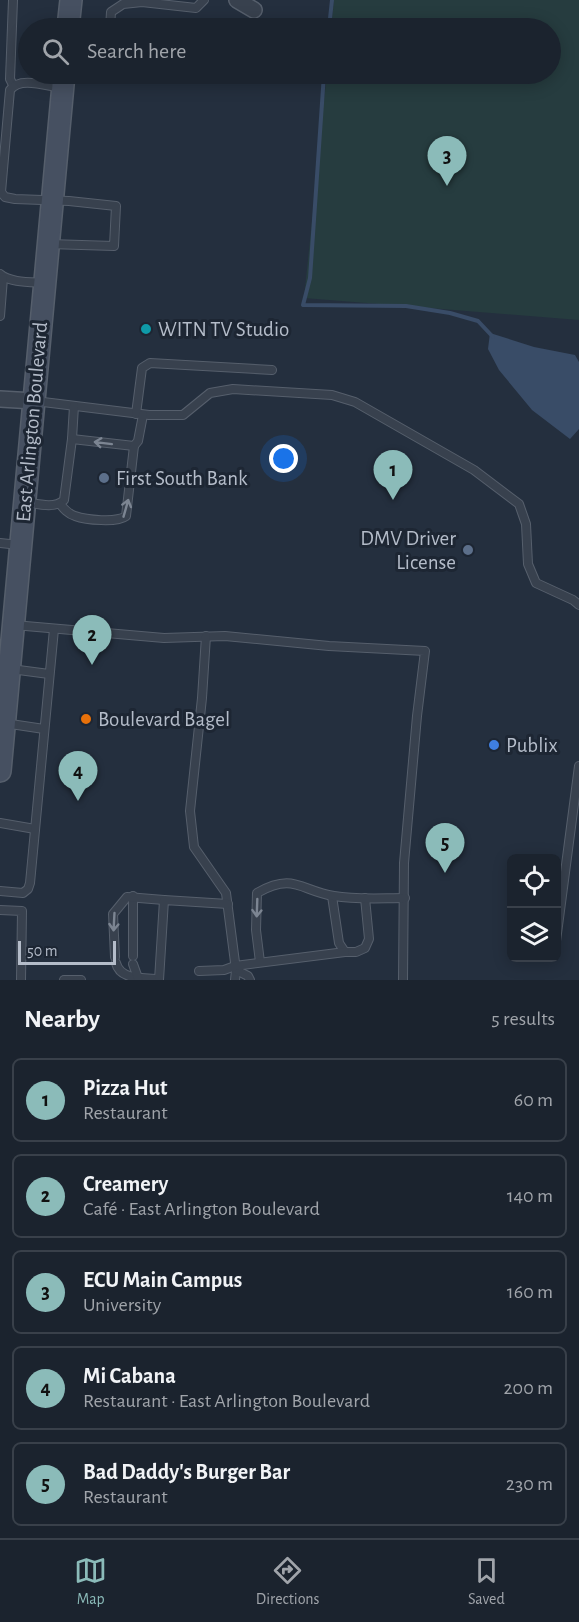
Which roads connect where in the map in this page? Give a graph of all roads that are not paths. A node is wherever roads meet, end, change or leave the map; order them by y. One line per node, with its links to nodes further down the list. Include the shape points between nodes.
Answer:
1 (13, 0): 11 (lane)
2 (71, 0): 7 (main road)
3 (204, 0): 5 (lane, via 196,8)
4 (237, 0): 6 (street)
5 (141, 1): 8 (lane, via 123,4 111,12)
6 (253, 5)
7 (69, 18)
8 (111, 18)
9 (18, 83): 11 (lane)
10 (64, 84): 13 (main road, East Arlington Boulevard)
11 (13, 85): 12 (lane)
12 (2, 197): 13 (lane)
13 (52, 200): 14 (main road, East Arlington Boulevard); 14 (lane, via 116,206 114,246)
14 (48, 244): 16 (main road, East Arlington Boulevard)
15 (2, 276): 16 (lane); 17 (lane)
16 (45, 284): 20 (main road, East Arlington Boulevard)
17 (0, 316)
18 (272, 370): 22 (lane, via 150,363 142,368)
19 (0, 399): 20 (street)
20 (34, 401): 21 (lane); 25 (main road, East Arlington Boulevard)
21 (74, 406): 22 (lane); 23 (lane)
22 (140, 414): 24 (lane, via 138,441); 28 (lane, via 183,415 210,393 233,389 332,395 356,402 474,470 519,504 526,524 528,564 536,583)
23 (72, 440): 24 (lane, one-way to 23); 26 (lane, via 64,500)
24 (134, 446): 26 (lane, one-way to 24, via 74,516 121,520 128,507)
25 (24, 502): 26 (lane); 27 (main road, East Arlington Boulevard)
26 (60, 504)
27 (10, 544): 29 (main road, East Arlington Boulevard)
28 (579, 605)
29 (14, 625): 30 (lane); 32 (main road, East Arlington Boulevard)
30 (54, 628): 31 (lane, via 164,638); 33 (lane)
31 (206, 636): 44 (lane, via 425,651 404,863); 46 (lane, via 190,811 194,847 226,893)
32 (10, 669): 33 (lane); 34 (main road, East Arlington Boulevard)
33 (50, 674): 35 (lane)
34 (2, 723): 35 (lane); 37 (main road, East Arlington Boulevard)
35 (44, 729): 39 (lane)
36 (579, 766): 47 (lane)
37 (0, 771)
38 (0, 823): 39 (lane)
39 (35, 829): 40 (lane, via 28,889)
40 (0, 891)
41 (133, 896): 45 (lane); 53 (lane, via 133,960); 53 (lane, one-way to 53, via 127,897 113,914 115,960 117,971)
42 (332, 896): 43 (lane); 49 (lane, via 339,943); 50 (lane, one-way to 50, via 296,883 257,893)
43 (365, 898): 44 (lane); 49 (lane, via 369,939 365,948)
44 (405, 898): 60 (lane)
45 (164, 900): 46 (lane); 54 (lane)
46 (228, 904): 51 (lane)
47 (560, 908)
48 (0, 910): 55 (lane, via 22,911)
49 (345, 952): 50 (lane)
50 (260, 962): 51 (lane)
51 (236, 968): 52 (lane); 58 (lane); 59 (lane)
52 (199, 971)
53 (138, 978): 54 (lane)
54 (159, 979)
55 (21, 980)
56 (64, 980): 57 (lane)
57 (81, 980)
58 (235, 980)
59 (250, 980)
60 (403, 980)

